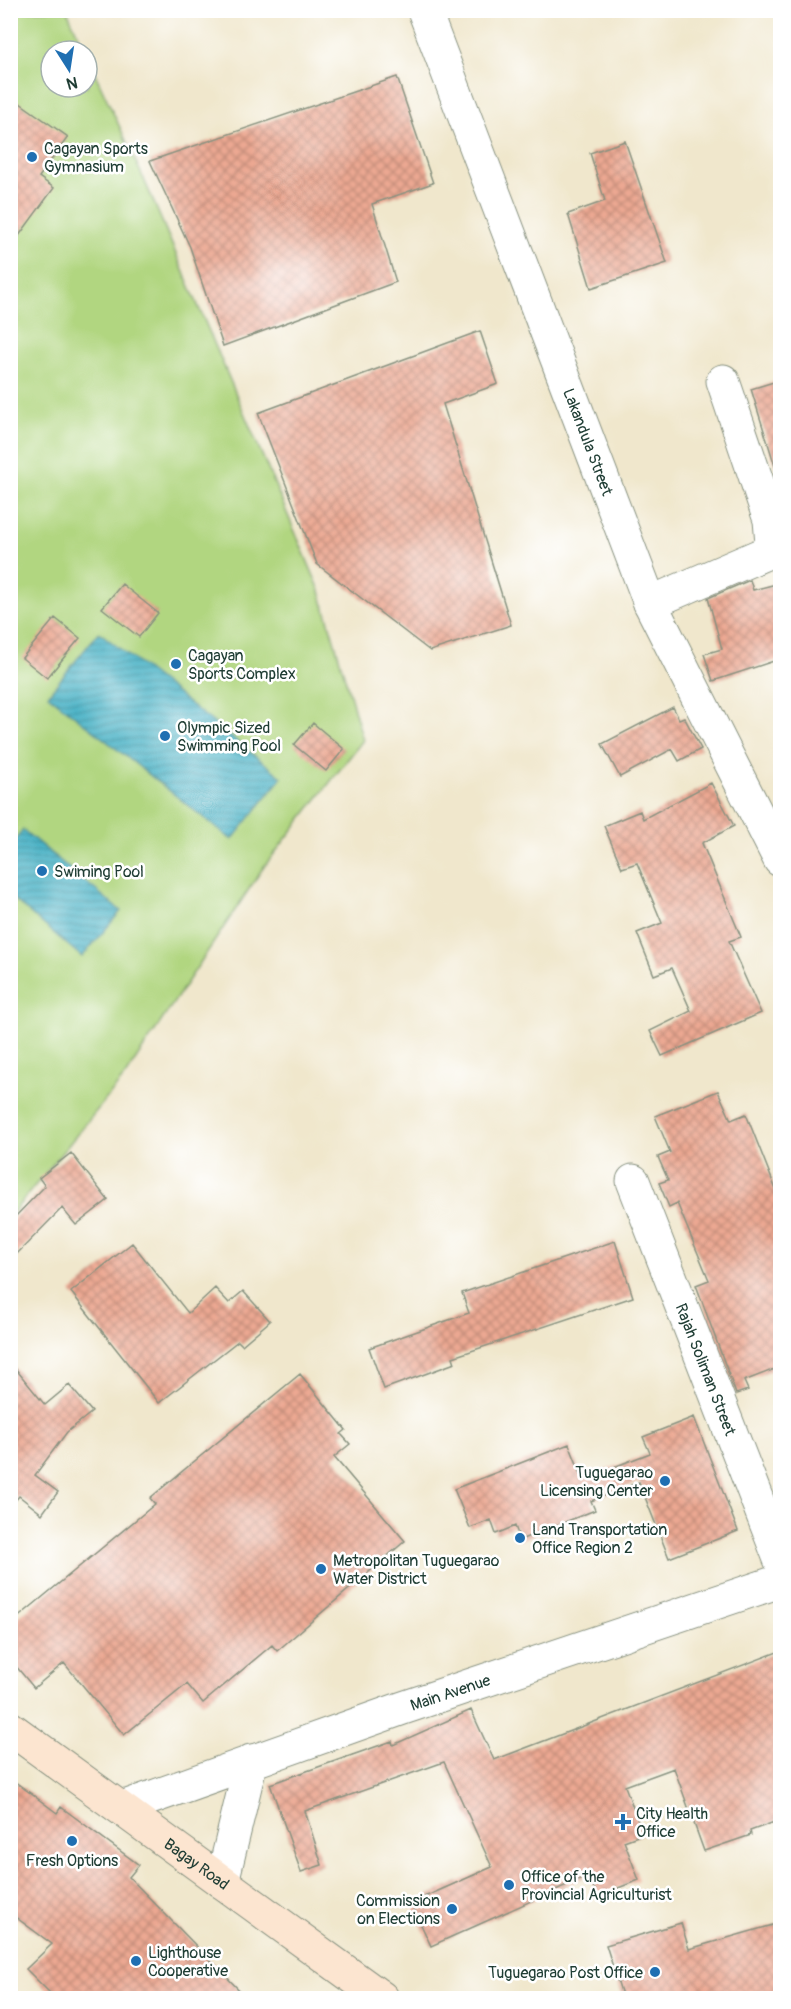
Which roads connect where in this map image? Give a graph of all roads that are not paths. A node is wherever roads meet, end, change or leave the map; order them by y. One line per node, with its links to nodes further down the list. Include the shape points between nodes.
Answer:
1 (424, 10): 3 (street, Lakandula Street)
2 (723, 381): 3 (street, via 770,520 772,544 768,552)
3 (650, 603): 4 (street, Lakandula Street)
4 (780, 860)
5 (633, 1181): 6 (street, Rajah Soliman Street)
6 (780, 1559)
7 (780, 1581): 9 (street, Main Avenue)
8 (10, 1728): 10 (main road, Bagay Road)
9 (251, 1761): 10 (street, Main Avenue); 11 (street)
10 (122, 1808): 11 (main road, Bagay Road)
11 (222, 1882): 12 (main road, Bagay Road)
12 (382, 1998)

